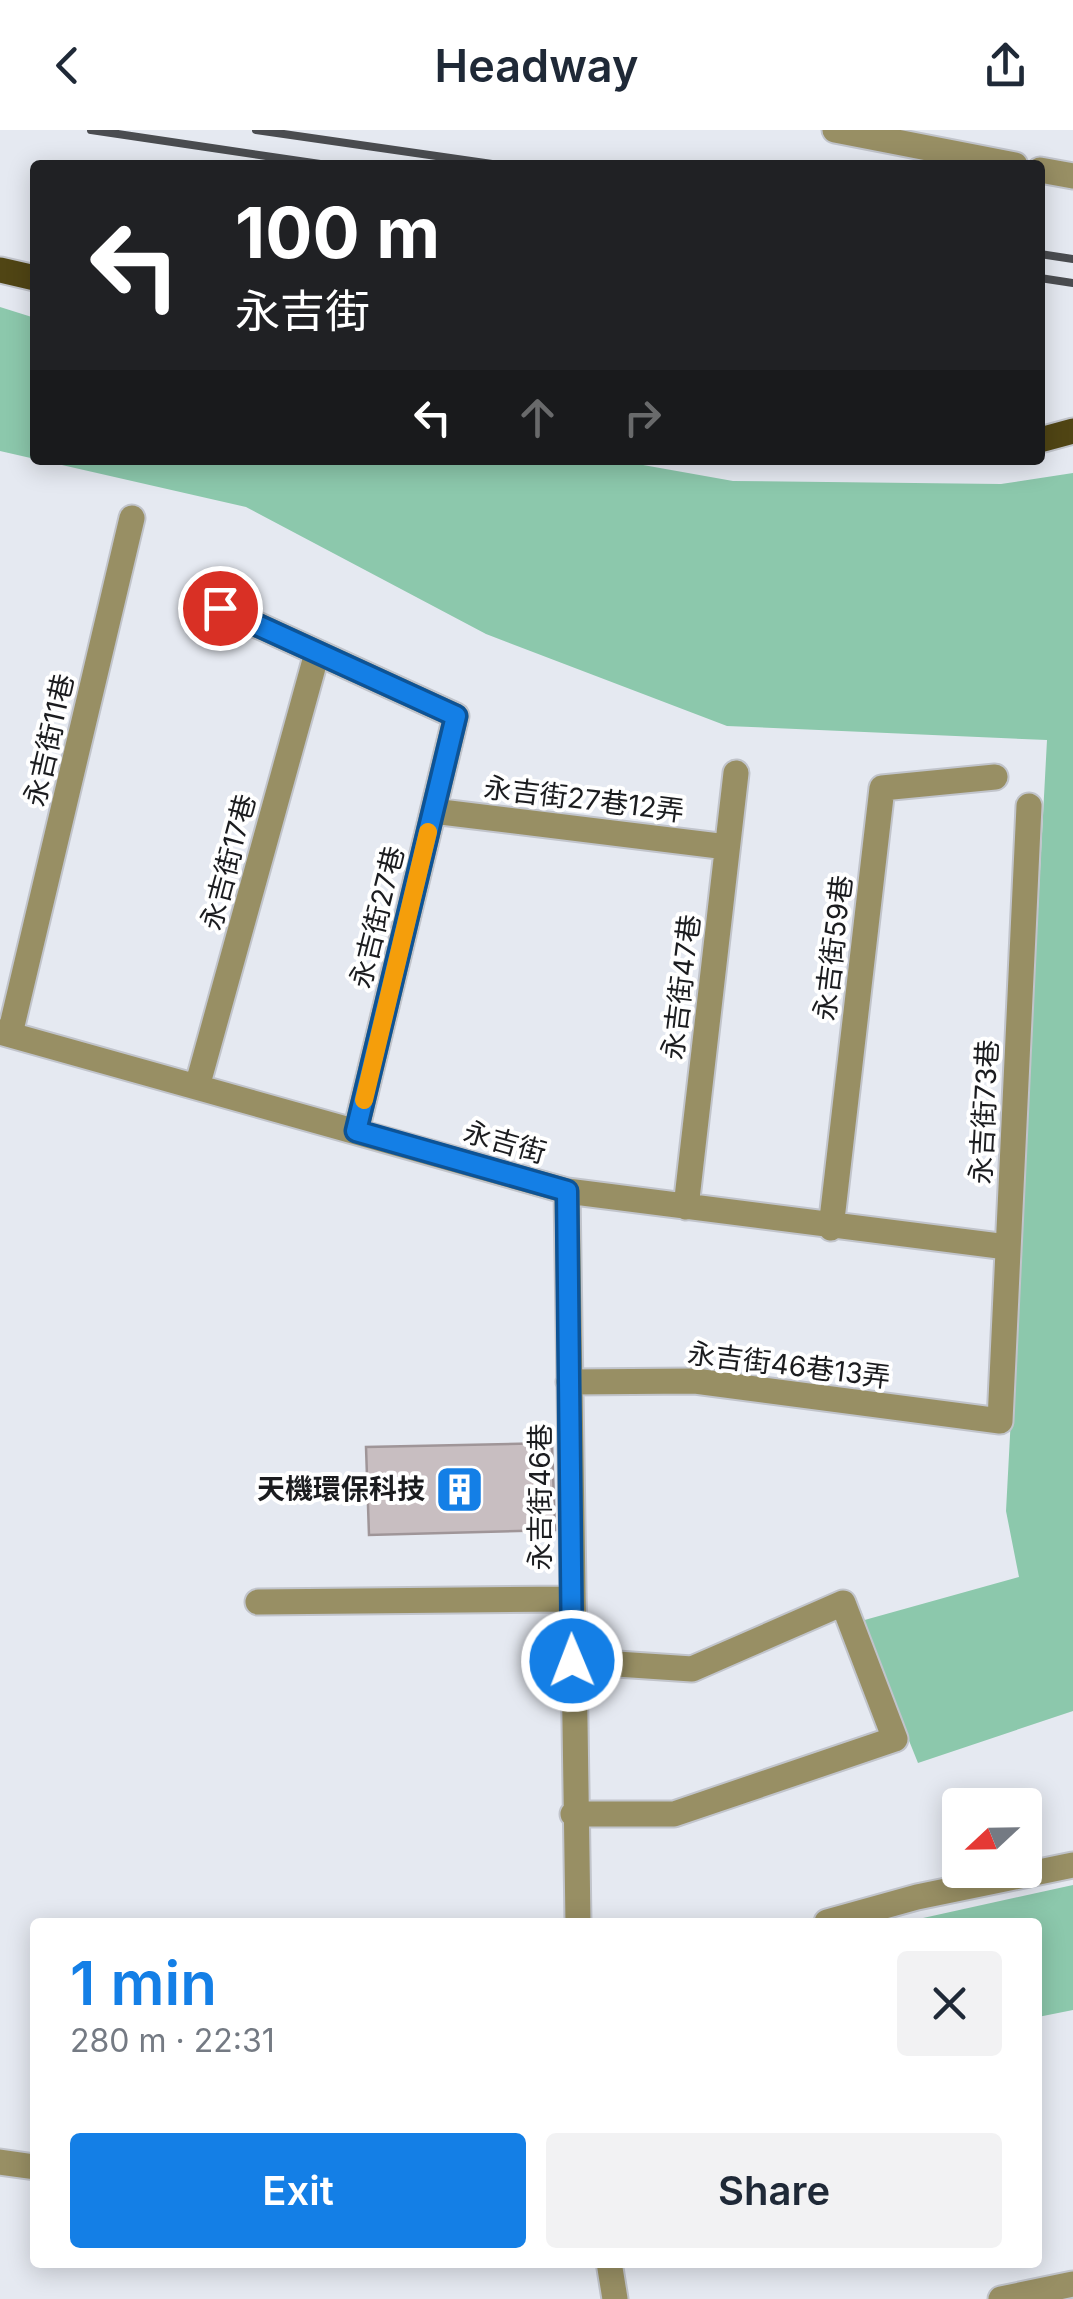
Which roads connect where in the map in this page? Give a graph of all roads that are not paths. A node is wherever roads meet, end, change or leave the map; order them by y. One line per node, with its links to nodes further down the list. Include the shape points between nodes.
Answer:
1 (836, 130): 2 (street)
2 (990, 160)
3 (1045, 171): 4 (street)
4 (1073, 176)
5 (0, 270): 6 (main road)
6 (30, 277)
7 (1073, 431): 8 (main road)
8 (1045, 439)
9 (132, 518): 17 (street, 永吉街11巷)
10 (220, 608): 11 (street)
11 (317, 653): 15 (street, 永吉街27巷, via 456,716); 18 (street, 永吉街17巷)
12 (736, 774): 16 (street, 永吉街47巷)
13 (994, 776): 22 (street, 永吉街59巷, via 882,788)
14 (1029, 806): 23 (street, 永吉街73巷)
15 (433, 811): 16 (street, 永吉街27巷12弄); 19 (street, 永吉街27巷)
16 (727, 847): 21 (street, 永吉街47巷)
17 (5, 1033): 18 (street, 永吉街)
18 (197, 1087): 19 (street, 永吉街)
19 (356, 1131): 20 (street, 永吉街)
20 (567, 1191): 21 (street, 永吉街); 24 (street, 永吉街46巷)
21 (686, 1207): 22 (street, 永吉街)
22 (830, 1228): 23 (street, 永吉街)
23 (1007, 1248): 25 (street, 永吉街73巷)
24 (570, 1382): 25 (street, 永吉街46巷13弄, via 695,1381); 26 (street, 永吉街46巷)
25 (1000, 1421)
26 (571, 1600): 27 (street); 28 (street, 永吉街46巷)
27 (258, 1602)
28 (572, 1661): 29 (street, 永吉街46巷); 29 (street, via 692,1669 844,1603 895,1738 674,1814)
29 (573, 1814): 31 (street, 永吉街46巷)
30 (1073, 1865): 32 (street)
31 (578, 1918)
32 (841, 1918)
33 (0, 2162): 34 (street)
34 (30, 2166)
35 (610, 2268): 37 (street)
36 (1073, 2284): 38 (street)
37 (615, 2299)
38 (1001, 2299)

